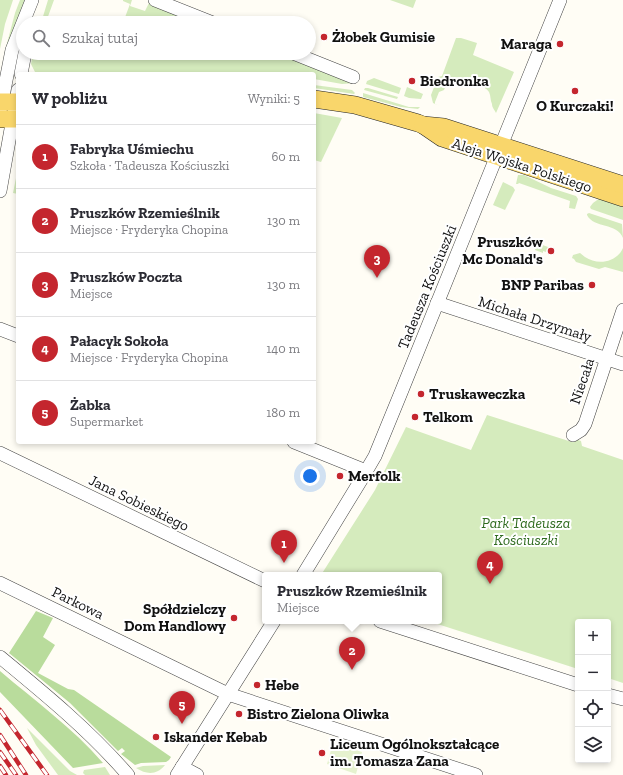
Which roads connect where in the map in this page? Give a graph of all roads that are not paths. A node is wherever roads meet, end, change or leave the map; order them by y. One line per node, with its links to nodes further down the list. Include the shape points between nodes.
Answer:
1 (32, 0): 5 (street)
2 (37, 0): 6 (street)
3 (155, 0): 7 (street)
4 (560, 0): 15 (street, Tadeusza Kościuszki)
5 (26, 16)
6 (34, 16)
7 (195, 16)
8 (16, 40): 14 (street, via 12,50)
9 (24, 60): 11 (street)
10 (310, 60): 12 (street)
11 (22, 72)
12 (353, 77)
13 (316, 99): 15 (main road, Aleja Wojska Polskiego, via 355,105 423,125 442,138)
14 (9, 107): 17 (street)
15 (498, 151): 16 (main road, Aleja Wojska Polskiego); 18 (main road, Aleja Wojska Polskiego); 19 (street, Tadeusza Kościuszki)
16 (623, 185)
17 (0, 191)
18 (623, 198)
19 (437, 303): 23 (street, Michała Drzymały); 28 (street, Tadeusza Kościuszki, via 394,412)
20 (623, 310): 23 (street, Niecała)
21 (0, 329): 22 (street)
22 (16, 335)
23 (607, 359): 24 (street, Michała Drzymały); 25 (street, Niecała, via 585,424)
24 (623, 364)
25 (573, 435)
26 (299, 444): 28 (street)
27 (0, 453): 30 (street, Jana Sobieskiego)
28 (366, 471): 29 (street, Tadeusza Kościuszki)
29 (305, 572)
30 (262, 580)
31 (0, 583): 36 (street, Parkowa)
32 (272, 624): 36 (street)
33 (389, 624): 35 (street)
34 (0, 657): 40 (street, via 66,711)
35 (575, 684)
36 (228, 694): 39 (street); 42 (street, Parkowa)
37 (611, 696): 38 (street)
38 (623, 700)
39 (178, 773): 41 (street)
40 (128, 775)
41 (197, 775)
42 (476, 775)

